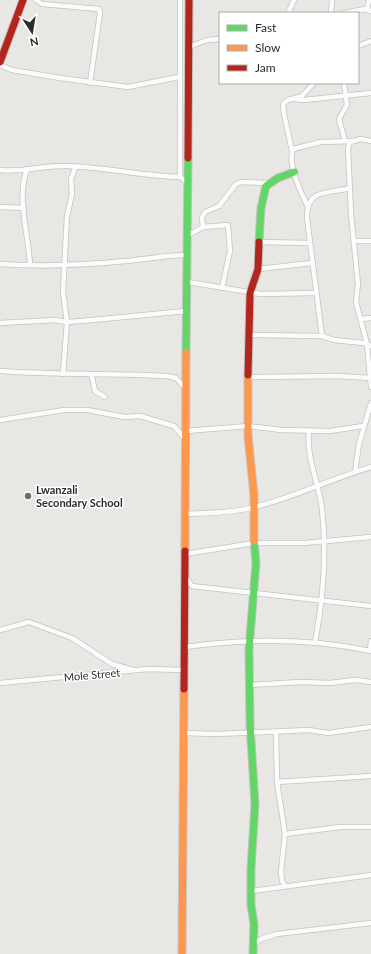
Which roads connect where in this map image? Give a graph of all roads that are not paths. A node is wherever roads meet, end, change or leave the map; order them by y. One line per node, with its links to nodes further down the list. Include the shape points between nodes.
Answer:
1 (23, 0): 16 (main road)
2 (36, 0): 18 (street, via 42,4 99,9)
3 (180, 0): 17 (street)
4 (189, 0): 15 (main road)
5 (294, 0): 9 (street)
6 (332, 0): 10 (street)
7 (369, 0): 8 (street)
8 (369, 10): 11 (street)
9 (288, 12)
10 (331, 12)
11 (352, 12)
12 (219, 39): 15 (street, via 202,41)
13 (371, 41): 14 (street)
14 (359, 46)
15 (189, 47): 33 (main road)
16 (0, 63): 18 (street, via 12,70)
17 (179, 77): 18 (street, via 128,87); 32 (street)
18 (90, 83)
19 (313, 84): 23 (street, via 302,96)
20 (344, 84): 22 (street)
21 (371, 93): 22 (street)
22 (346, 95): 23 (street, via 304,100); 25 (street, via 347,105 339,119)
23 (293, 98): 27 (street, via 285,101 282,107)
24 (371, 140): 26 (street)
25 (345, 141): 26 (street); 27 (street, via 302,146)
26 (353, 141): 35 (street, via 348,148)
27 (292, 151): 31 (street)
28 (76, 166): 29 (street); 32 (street); 49 (street, via 71,179 72,194 67,216)
29 (27, 169): 30 (street, via 15,172); 38 (street, via 23,184)
30 (0, 170)
31 (294, 172): 34 (main road); 36 (street)
32 (180, 177): 33 (street)
33 (188, 183): 40 (main road)
34 (268, 183): 39 (street, via 236,184 219,206 204,212); 43 (main road, via 262,202)
35 (350, 188): 36 (street, via 313,197); 41 (street)
36 (307, 205): 44 (street)
37 (0, 207): 38 (street)
38 (24, 208): 48 (street)
39 (203, 227): 40 (street); 52 (street, via 226,224 230,228 230,251)
40 (187, 236): 45 (main road)
41 (355, 240): 42 (street); 57 (street, via 358,284 356,302)
42 (371, 241)
43 (259, 242): 44 (street); 50 (main road)
44 (310, 243): 46 (street)
45 (187, 255): 49 (street); 51 (main road)
46 (312, 263): 50 (street); 54 (street)
47 (0, 264): 48 (street)
48 (30, 265): 49 (street)
49 (65, 265): 58 (street, via 63,292)
50 (258, 269): 53 (main road)
51 (188, 282): 52 (street); 55 (main road)
52 (222, 288): 53 (street)
53 (250, 293): 54 (street); 60 (main road)
54 (315, 293): 61 (street)
55 (186, 311): 58 (street); 69 (main road)
56 (371, 318): 57 (street)
57 (361, 319): 62 (street)
58 (67, 322): 59 (street, via 54,320); 64 (street)
59 (0, 324)
60 (249, 335): 61 (street); 66 (main road)
61 (322, 336): 62 (street)
62 (369, 345): 67 (street, via 367,356)
63 (0, 371): 64 (street)
64 (63, 374): 65 (street)
65 (90, 374): 69 (street, via 173,377); 70 (street, via 95,391)
66 (248, 377): 67 (street); 73 (main road)
67 (370, 378): 68 (street)
68 (371, 387)
69 (187, 390): 75 (main road)
70 (105, 397)
71 (371, 403): 74 (street)
72 (0, 420): 77 (street, via 64,410 87,410 125,417 138,416 174,426)
73 (248, 426): 75 (street); 76 (street); 81 (main road)
74 (363, 426): 76 (street, via 334,431); 79 (street, via 356,454)
75 (186, 431): 77 (main road)
76 (308, 431): 80 (street, via 310,457)
77 (186, 440): 82 (main road)
78 (371, 467): 79 (street)
79 (355, 472): 80 (street)
80 (317, 486): 81 (street); 84 (street, via 322,508)
81 (254, 508): 82 (street); 85 (main road)
82 (185, 514): 86 (main road)
83 (371, 537): 84 (street)
84 (324, 541): 85 (street); 89 (street)
85 (254, 543): 86 (street); 88 (main road)
86 (185, 554): 87 (main road)
87 (184, 575): 88 (street, via 192,586); 95 (main road)
88 (254, 593): 89 (street); 92 (main road)
89 (321, 600): 90 (street); 94 (street)
90 (371, 606)
91 (0, 630): 98 (street, via 29,622 72,638 112,664)
92 (250, 640): 94 (street); 95 (street); 101 (main road)
93 (371, 641): 96 (street)
94 (315, 643): 96 (street)
95 (185, 647): 97 (main road)
96 (370, 651)
97 (185, 670): 98 (street, Mole Street); 105 (main road)
98 (139, 671): 100 (street, Mole Street)
99 (371, 682): 101 (street, via 355,680)
100 (0, 683)
101 (250, 685): 103 (main road)
102 (371, 727): 104 (street, via 328,733 308,730)
103 (250, 732): 104 (street); 105 (street); 112 (main road, via 255,804 251,854)
104 (276, 732): 107 (street)
105 (183, 733): 115 (main road)
106 (371, 776): 107 (street)
107 (278, 782): 109 (street)
108 (371, 827): 109 (street, via 340,827)
109 (285, 834): 111 (street, via 281,871)
110 (371, 875): 111 (street)
111 (285, 886): 112 (street)
112 (252, 891): 114 (main road)
113 (371, 923): 114 (street, via 277,934)
114 (253, 944): 116 (main road)
115 (182, 954)
116 (253, 954)

